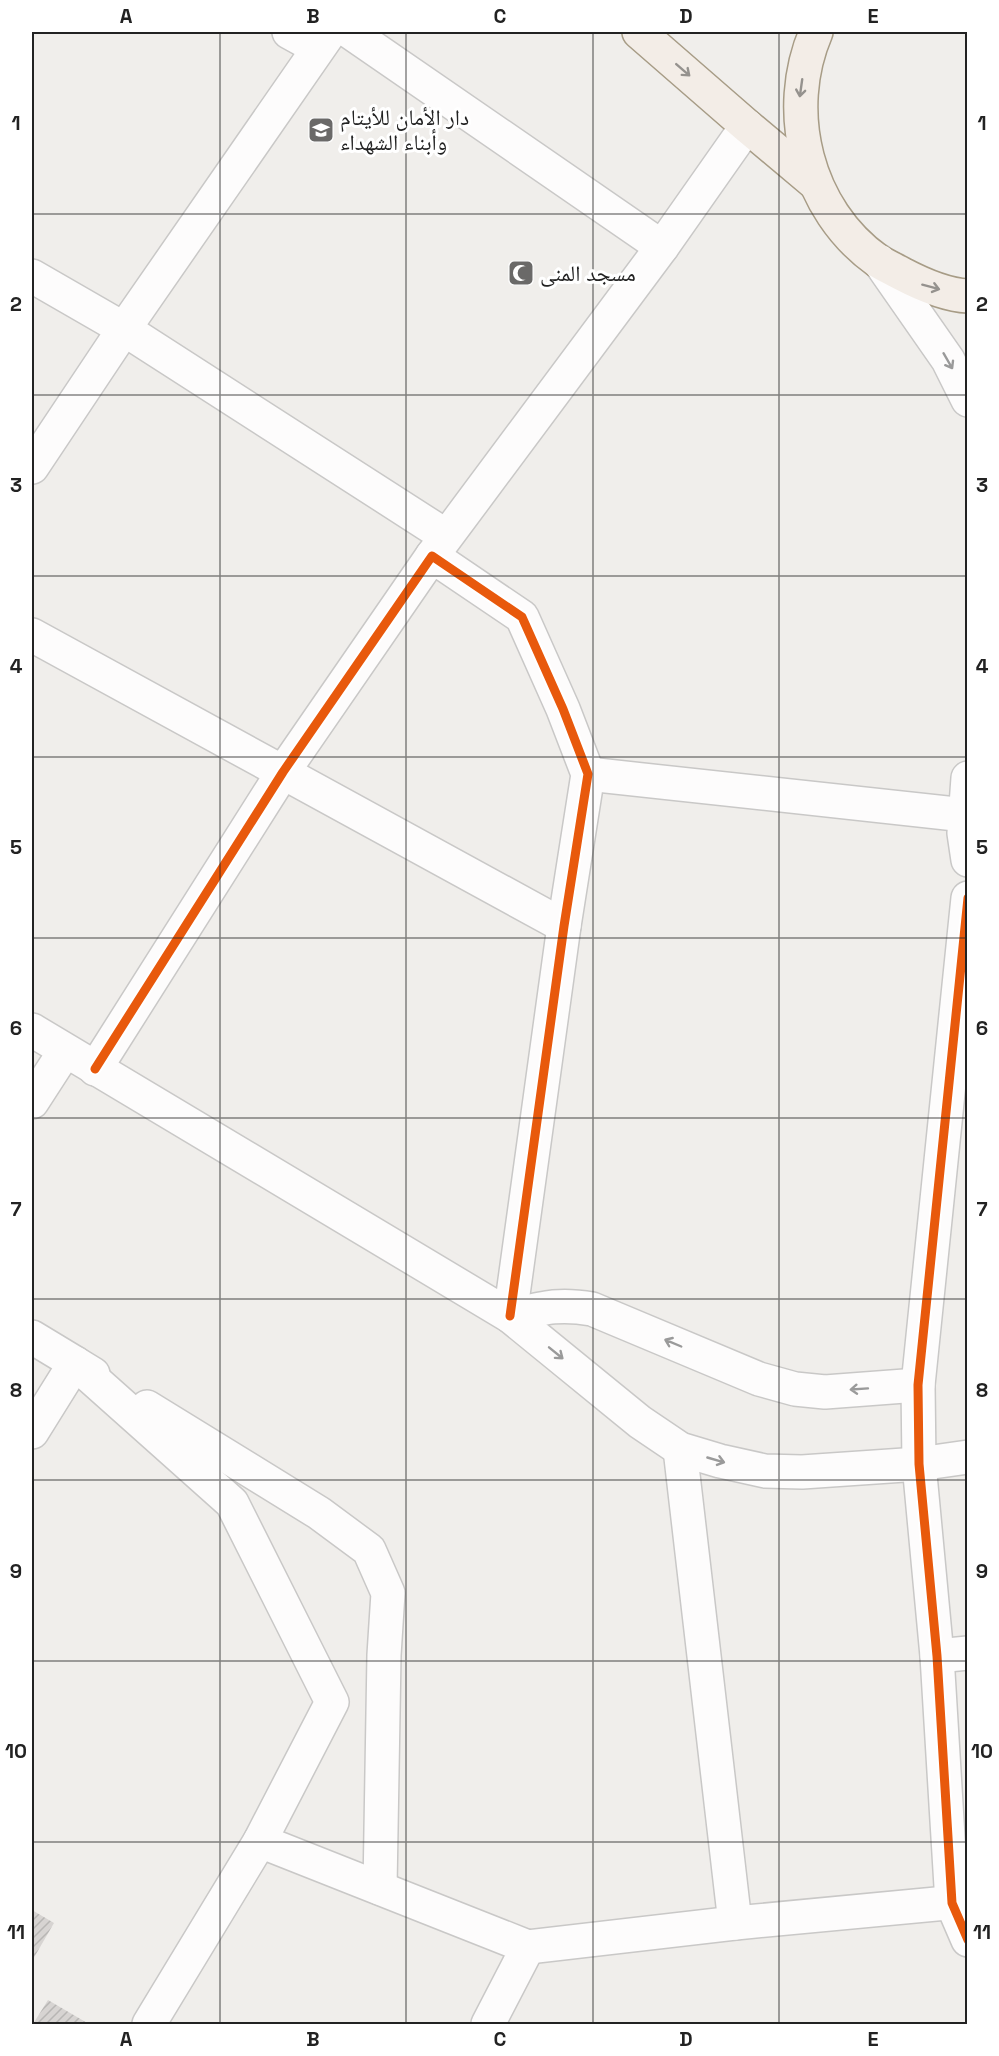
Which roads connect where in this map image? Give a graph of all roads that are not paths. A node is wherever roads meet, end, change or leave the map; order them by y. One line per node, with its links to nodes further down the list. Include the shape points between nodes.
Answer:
1 (289, 32): 5 (street)
2 (350, 32): 8 (street)
3 (639, 32): 6 (main road, one-way to 6)
4 (816, 32): 7 (main road, one-way to 7, via 807,53 800,97 802,141)
5 (324, 40): 12 (street)
6 (747, 126): 7 (main road); 8 (street)
7 (815, 183): 9 (main road, via 846,230)
8 (662, 248): 15 (street)
9 (879, 261): 11 (main road, one-way to 11, via 919,283); 13 (street, one-way to 13, via 948,360)
10 (32, 276): 12 (street)
11 (968, 296)
12 (124, 329): 14 (street); 15 (street)
13 (968, 400)
14 (32, 467)
15 (439, 546): 17 (street); 18 (street, via 522,616)
16 (32, 635): 17 (street)
17 (283, 772): 23 (street); 27 (street)
18 (588, 774): 20 (street); 23 (street)
19 (968, 778): 20 (street)
20 (964, 815): 21 (street)
21 (968, 860)
22 (968, 898): 26 (street)
23 (564, 926): 29 (street)
24 (32, 1030): 25 (street)
25 (65, 1051): 27 (street); 28 (street)
26 (959, 1068): 32 (street)
27 (95, 1070): 29 (street)
28 (32, 1102)
29 (510, 1316): 32 (street, one-way to 29, via 825,1392 795,1389 759,1379 592,1309 568,1305 543,1307); 34 (street, one-way to 34, via 640,1422)
30 (32, 1337): 31 (street)
31 (75, 1363): 33 (street); 38 (street, via 232,1503 332,1702); 39 (street, via 319,1513 369,1550 388,1593)
32 (918, 1385): 36 (street)
33 (32, 1432)
34 (680, 1449): 36 (street, one-way to 36, via 765,1471); 41 (street)
35 (968, 1456): 36 (street)
36 (919, 1464): 37 (street)
37 (952, 1654): 40 (street)
38 (260, 1840): 39 (street); 44 (street)
39 (380, 1888): 43 (street)
40 (960, 1902): 41 (street); 42 (street)
41 (735, 1923): 43 (street)
42 (968, 1940)
43 (528, 1947): 45 (street)
44 (149, 2025)
45 (488, 2025)

